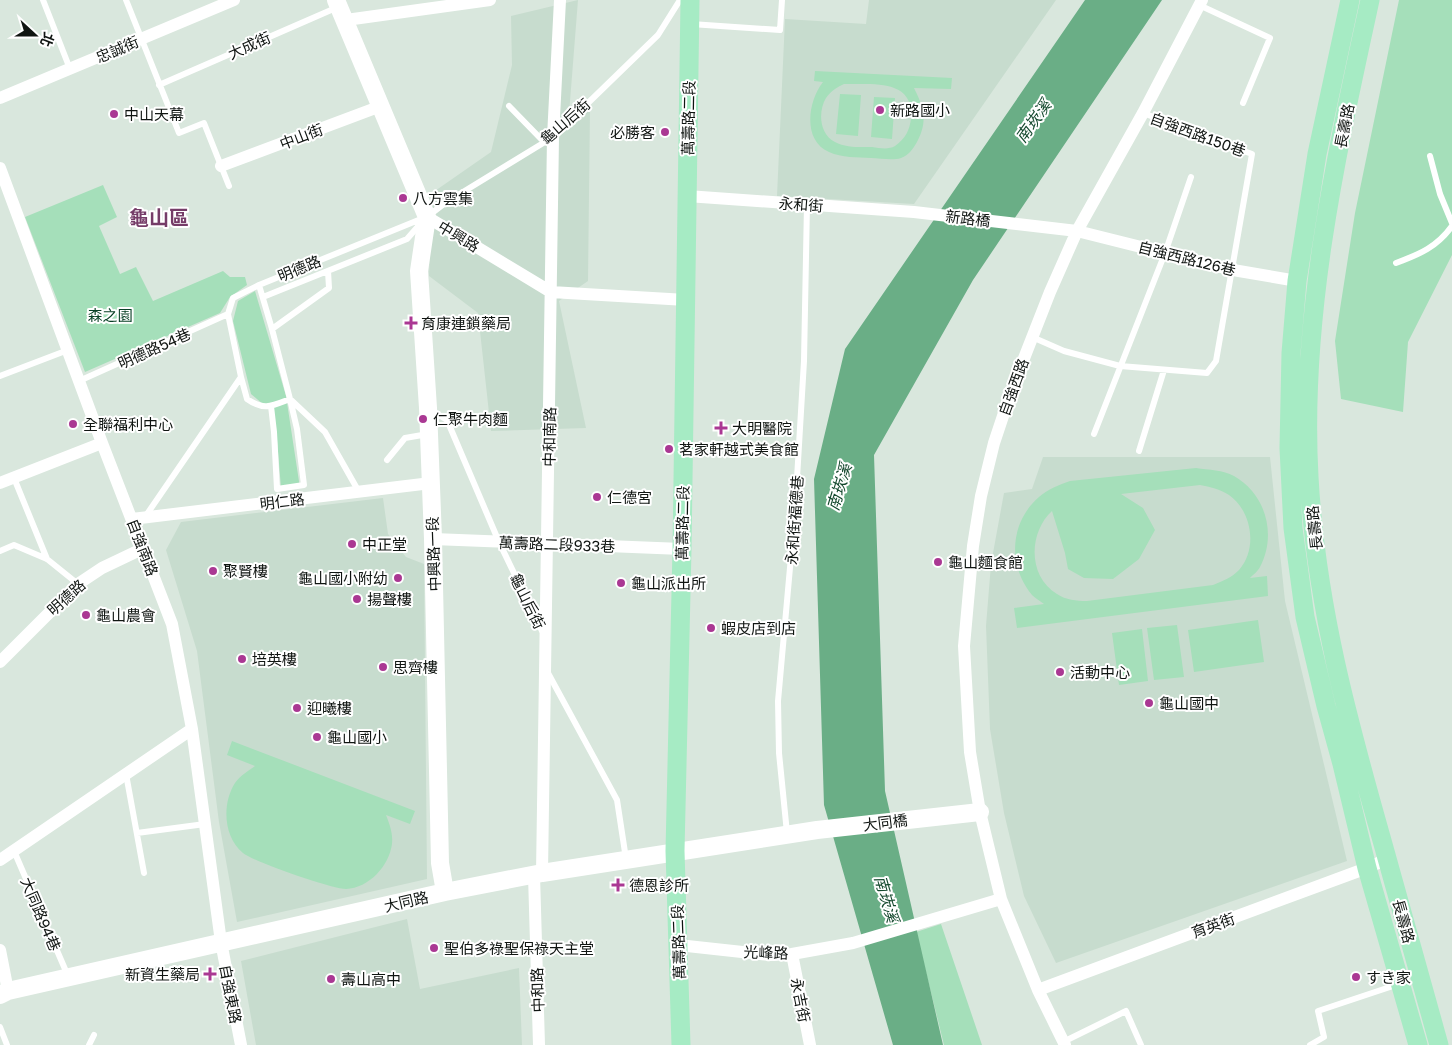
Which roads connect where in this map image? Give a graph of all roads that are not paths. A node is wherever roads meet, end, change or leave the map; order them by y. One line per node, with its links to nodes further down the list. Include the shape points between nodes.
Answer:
1 (43, 0): 17 (lane)
2 (126, 0): 16 (lane)
3 (234, 0): 16 (street, 忠誠街)
4 (490, 0): 11 (street)
5 (560, 0): 24 (street, 中和南路)
6 (680, 0): 24 (lane, 龜山后街, via 658,35)
7 (690, 0): 15 (main road, 萬壽路二段)
8 (782, 0): 15 (lane, via 780,30)
9 (1350, 0): 40 (main road, 長壽路, via 1317,154)
10 (1370, 0): 88 (main road, 長壽路, via 1328,210 1311,336 1309,477 1320,585 1331,647)
11 (476, 1): 12 (street)
12 (448, 3): 14 (street)
13 (1200, 3): 20 (lane, via 1270,38); 23 (street, 自強西路)
14 (340, 9): 18 (lane, 大成街); 21 (street, 中興路)
15 (689, 24): 30 (main road, 萬壽路二段)
16 (140, 39): 17 (street, 忠誠街); 18 (lane)
17 (70, 69): 19 (street, 忠誠街)
18 (159, 85): 26 (lane, via 180,133 204,123)
19 (0, 98)
20 (1243, 103)
21 (381, 106): 26 (street, 中山街); 33 (street, 中興路)
22 (509, 106): 24 (lane)
23 (1143, 114): 35 (street, 自強西路); 39 (lane, 自強西路150巷, via 1252,154)
24 (548, 139): 33 (lane, 龜山后街); 42 (street, 中和南路)
25 (1430, 156): 34 (lane)
26 (221, 166): 29 (lane)
27 (0, 168): 48 (street, 自強南路)
28 (1191, 177): 36 (lane)
29 (229, 186)
30 (687, 196): 31 (street, 永和街); 44 (main road, 萬壽路二段)
31 (807, 204): 32 (street, 永和街); 84 (lane, 永和街福德巷, via 803,380 778,702 779,753)
32 (914, 212): 35 (street, 新路橋)
33 (427, 216): 38 (lane, 明德路, via 407,239); 41 (lane, 明德路); 42 (street, 中興路); 56 (street, 中興路一段, via 419,271)
34 (1452, 224): 37 (lane, via 1444,236 1424,252)
35 (1077, 231): 36 (street, 自強西路126巷); 47 (street, 自強西路)
36 (1165, 253): 39 (street, 自強西路126巷); 49 (lane)
37 (1396, 262)
38 (328, 270): 43 (lane, 明德路); 46 (lane, via 329,288)
39 (1233, 270): 40 (street, 自強西路126巷); 50 (lane, via 1216,361 1207,373)
40 (1297, 281): 90 (main road, 長壽路, via 1291,353 1289,448 1293,528 1305,616)
41 (258, 284): 43 (lane); 45 (lane, 明德路, via 233,298)
42 (551, 292): 44 (street, 中興路); 69 (street, 中和南路)
43 (263, 297): 46 (lane)
44 (686, 300): 71 (main road, 萬壽路二段)
45 (228, 314): 52 (lane); 53 (lane, 明德路54巷)
46 (272, 328): 54 (lane)
47 (1032, 337): 49 (lane, via 1064,351); 80 (street, 自強西路, via 994,444 973,546 964,646 970,752)
48 (68, 350): 51 (lane); 53 (street, 自強南路)
49 (1120, 366): 50 (lane); 58 (lane)
50 (1164, 370): 60 (lane)
51 (0, 376)
52 (241, 377): 55 (lane, via 247,399 257,406); 66 (lane)
53 (80, 381): 59 (street, 自強南路)
54 (290, 399): 55 (lane); 55 (lane, via 304,485 277,489); 65 (lane, via 325,432)
55 (271, 406)
56 (428, 408): 57 (street, 中興路一段); 68 (lane, 龜山后街, via 447,420)
57 (429, 434): 61 (lane, via 405,438); 64 (street, 中興路一段)
58 (1094, 434)
59 (102, 443): 62 (street); 66 (street, 自強南路)
60 (1139, 451)
61 (388, 460)
62 (14, 478): 63 (street); 73 (lane)
63 (0, 483)
64 (431, 483): 65 (street, 明仁路); 67 (street, 中興路一段)
65 (358, 492): 66 (street, 明仁路)
66 (139, 518): 70 (street, 自強南路)
67 (433, 539): 68 (street, 萬壽路二段933巷); 93 (street, 中興路一段, via 440,863)
68 (499, 542): 69 (street, 萬壽路二段933巷); 75 (lane, 龜山后街)
69 (547, 544): 71 (street, 萬壽路二段933巷); 75 (street, 中和南路)
70 (144, 548): 74 (street, 明德路, via 102,568); 78 (street, 自強南路, via 172,624)
71 (682, 549): 86 (main road, 萬壽路二段)
72 (0, 551): 73 (lane, via 14,545)
73 (47, 559): 74 (lane)
74 (78, 584): 76 (street, 明德路)
75 (545, 638): 77 (street, 中和南路)
76 (0, 662)
77 (546, 670): 87 (lane, via 617,800); 92 (street, 中和南路)
78 (192, 729): 79 (street); 81 (street, 自強南路)
79 (126, 774): 83 (lane); 85 (street)
80 (980, 812): 82 (street, 大同橋); 94 (street)
81 (205, 824): 83 (lane); 95 (street, 自強南路)
82 (817, 830): 84 (street, 大同路)
83 (137, 833): 91 (lane)
84 (788, 834): 86 (street, 大同路)
85 (14, 851): 89 (street); 99 (lane, 大同路94巷)
86 (675, 851): 87 (street, 大同路); 96 (main road, 萬壽路二段)
87 (626, 859): 92 (street, 大同路)
88 (1387, 859): 90 (street, 育英街); 115 (main road, 長壽路)
89 (0, 860)
90 (1367, 868): 100 (main road, 長壽路); 101 (street, 育英街)
91 (144, 873)
92 (538, 874): 93 (street, 大同路); 109 (street, 中和路)
93 (445, 892): 95 (street, 大同路)
94 (1001, 899): 98 (street, 光峰路, via 854,943); 101 (street)
95 (221, 942): 99 (street, 大同路); 108 (street, 自強東路)
96 (678, 946): 98 (street, 光峰路, via 770,955); 110 (main road, 萬壽路二段)
97 (0, 950): 102 (street)
98 (792, 954): 111 (street, 永吉街)
99 (68, 978): 102 (street, 大同路)
100 (1400, 983): 113 (lane, via 1318,1011 1324,1037); 114 (main road, 長壽路)
101 (1038, 990): 105 (street)
102 (4, 993)
103 (0, 1027): 106 (lane)
104 (94, 1036): 107 (lane)
105 (1064, 1043): 112 (lane, via 1126,1011)
106 (7, 1045)
107 (89, 1045)
108 (241, 1045)
109 (539, 1045)
110 (681, 1045)
111 (810, 1045)
112 (1141, 1045)
113 (1310, 1045)
114 (1418, 1045)
115 (1439, 1045)

